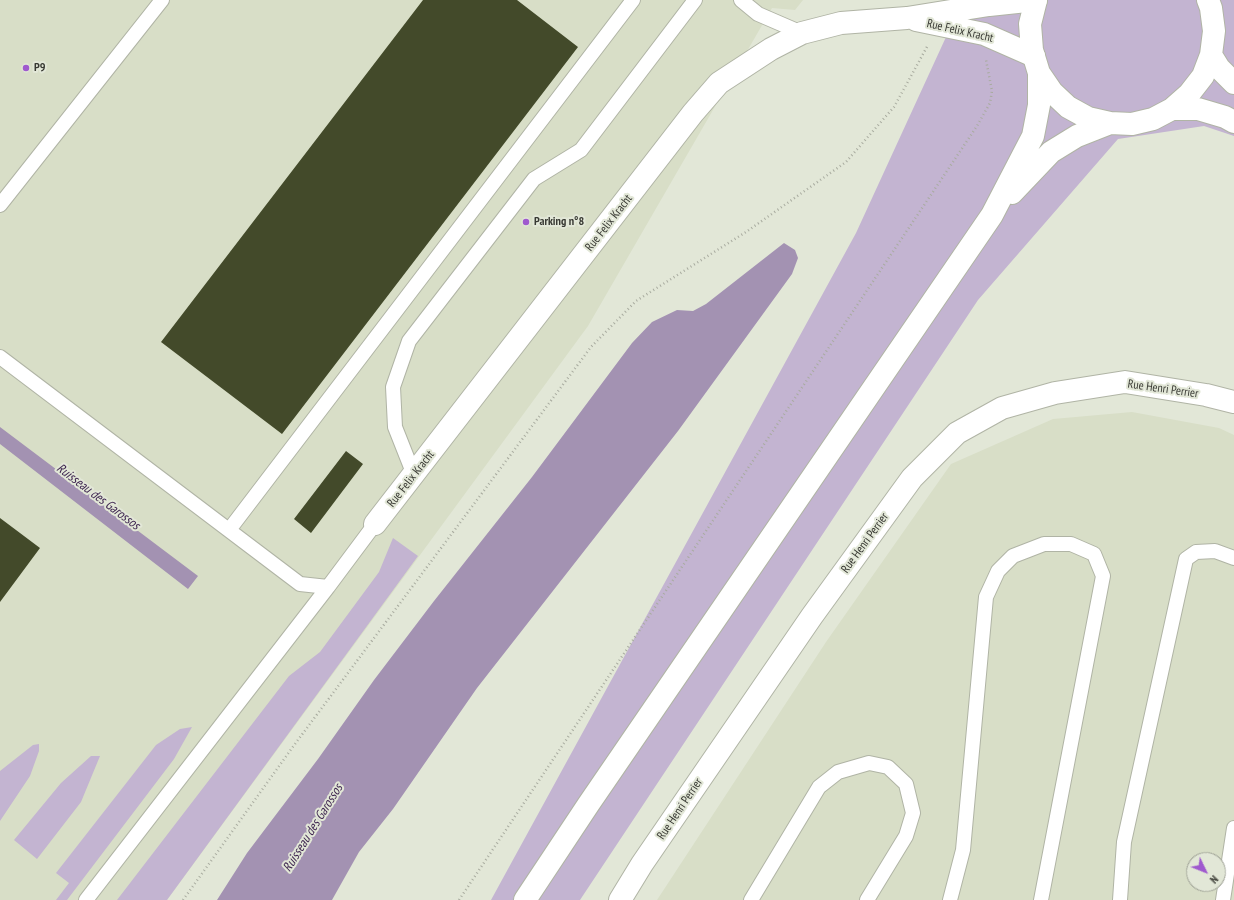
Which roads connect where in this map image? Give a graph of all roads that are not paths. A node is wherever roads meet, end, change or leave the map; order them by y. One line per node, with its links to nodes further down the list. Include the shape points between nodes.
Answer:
1 (162, 0): 15 (lane)
2 (633, 0): 21 (lane)
3 (695, 0): 19 (lane, via 581,150 534,179 409,341 393,386 395,427)
4 (741, 0): 8 (lane, via 758,14)
5 (1036, 0): 7 (street, Rue Felix Kracht); 10 (street, via 1030,24)
6 (1208, 0): 9 (street, via 1214,31)
7 (907, 18): 8 (street, Rue Felix Kracht, via 841,23); 10 (street, Rue Felix Kracht, via 984,34)
8 (802, 34): 19 (street, Rue Felix Kracht, via 771,49 719,83 693,113)
9 (1211, 54): 11 (street, via 1219,68); 12 (street, via 1203,76 1189,94)
10 (1037, 65): 14 (street, via 1052,92 1068,107 1088,118); 16 (street, via 1039,105 1033,136)
11 (1234, 83)
12 (1172, 109): 13 (street, via 1198,109); 14 (street, via 1153,119 1132,124)
13 (1234, 122)
14 (1110, 124): 16 (street, via 1077,136 1051,152)
15 (0, 205)
16 (992, 215): 26 (street, via 592,798)
17 (0, 357): 21 (lane)
18 (1234, 402): 27 (street, Rue Henri Perrier, via 1125,382 1055,393 1002,408 957,434 907,484 812,616)
19 (414, 475): 20 (street, Rue Felix Kracht)
20 (375, 524): 23 (lane)
21 (229, 530): 23 (lane, via 300,584)
22 (1234, 558): 32 (lane, via 1215,551 1196,552 1186,559 1124,842)
23 (328, 587): 25 (lane)
24 (1234, 828): 33 (lane)
25 (86, 900)
26 (525, 900)
27 (620, 900)
28 (751, 900): 29 (lane, via 819,788 838,772 868,763 888,767 906,784 913,813 906,836)
29 (867, 900)
30 (950, 900): 31 (lane, via 962,850 986,597 998,571 1013,556 1044,544 1071,544 1094,554 1103,576)
31 (1041, 900)
32 (1120, 900)
33 (1223, 900)

